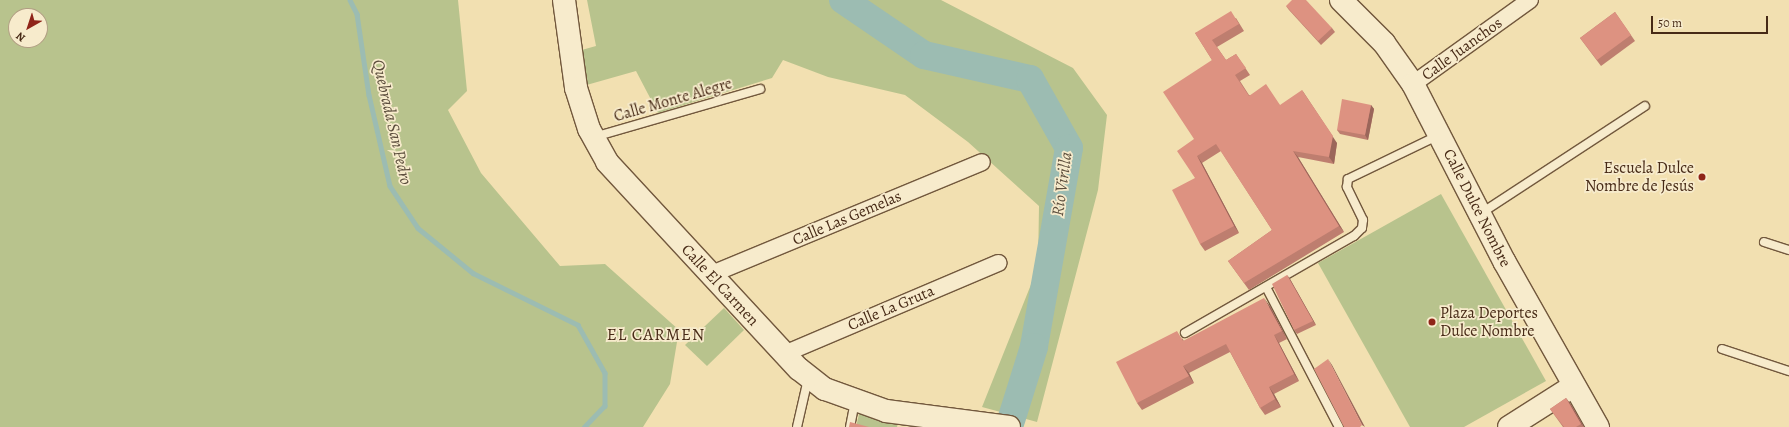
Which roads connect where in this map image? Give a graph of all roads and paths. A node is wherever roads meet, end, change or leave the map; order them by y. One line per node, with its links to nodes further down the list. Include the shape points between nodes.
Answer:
1 (564, 0): 8 (street, Calle El Carmen, via 576,88)
2 (1341, 0): 4 (street, Calle Dulce Nombre, via 1384,43)
3 (1530, 0): 4 (street, Calle Juanchos)
4 (1413, 84): 7 (street, Calle Dulce Nombre)
5 (760, 89): 8 (lane, Calle Monte Alegre)
6 (1645, 106): 10 (lane)
7 (1439, 134): 10 (street, Calle Dulce Nombre); 15 (lane, via 1353,174 1347,187 1363,220 1362,228)
8 (593, 138): 14 (street, Calle El Carmen, via 607,162 646,208)
9 (982, 162): 14 (street, Calle Las Gemelas)
10 (1480, 214): 21 (street, Calle Dulce Nombre)
11 (1764, 242): 12 (lane)
12 (1789, 250)
13 (998, 263): 18 (street, Calle La Gruta)
14 (712, 274): 18 (street, Calle El Carmen)
15 (1266, 287): 16 (lane); 27 (lane)
16 (1185, 333)
17 (1722, 349): 19 (lane)
18 (784, 354): 20 (street, Calle El Carmen)
19 (1789, 371)
20 (809, 376): 22 (street, Calle El Carmen, via 825,389); 25 (lane)
21 (1572, 387): 28 (street); 29 (street, Calle Dulce Nombre)
22 (855, 401): 23 (street, Calle El Carmen, via 886,411); 26 (lane)
23 (965, 424): 24 (street, Calle El Carmen)
24 (1001, 425)
25 (797, 427)
26 (850, 427)
27 (1339, 427)
28 (1509, 427)
29 (1598, 427)

